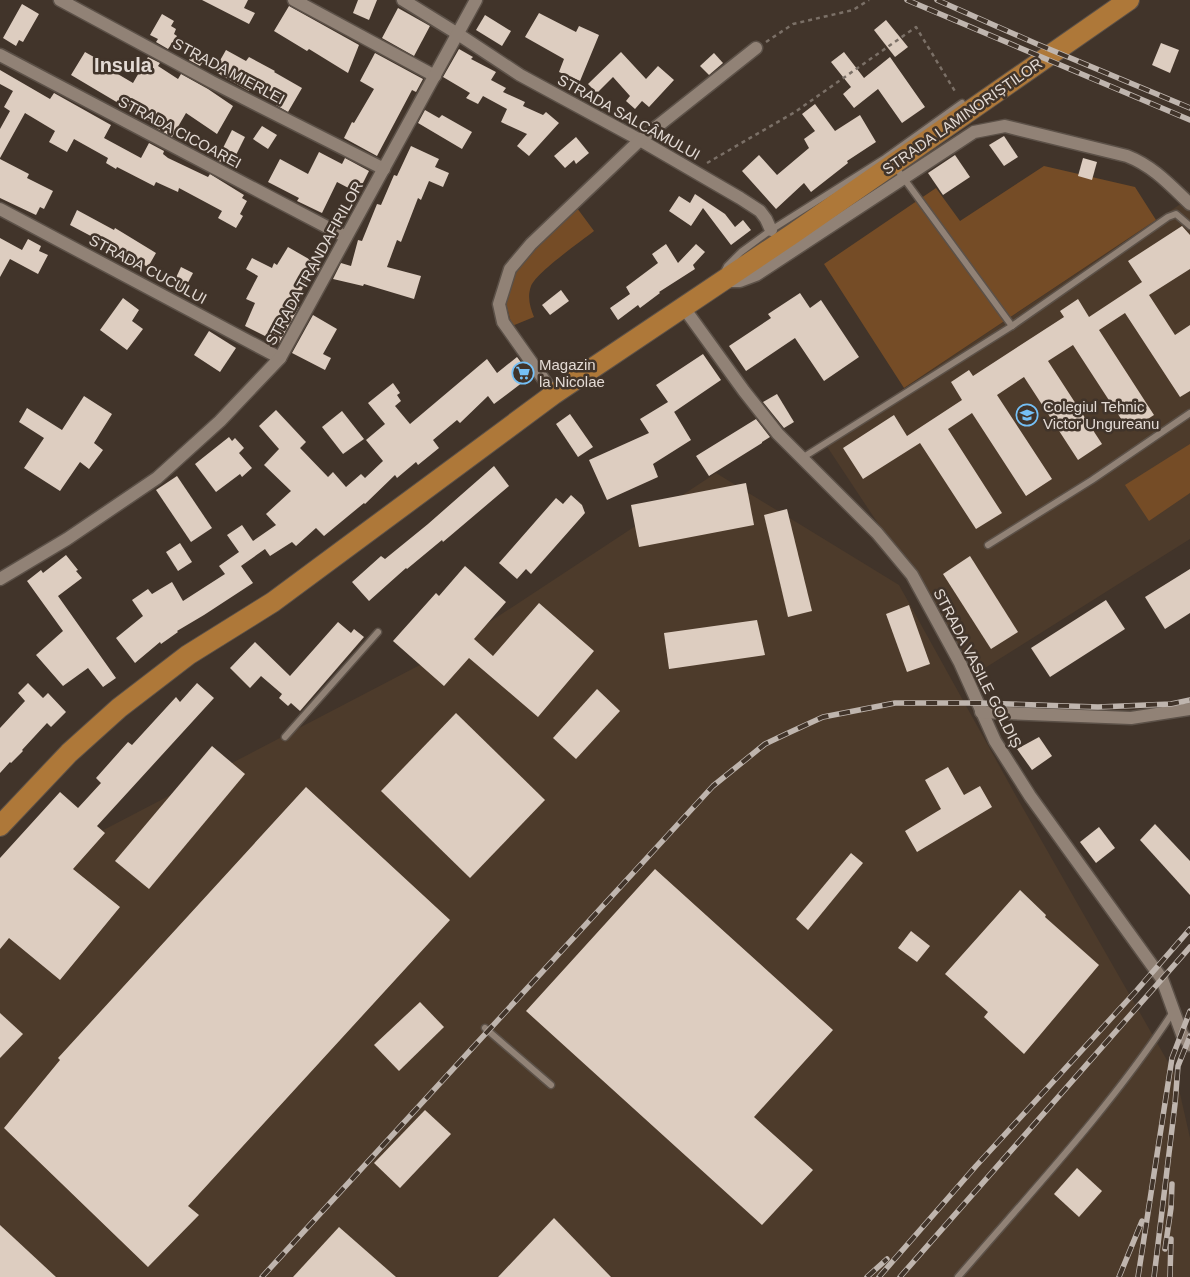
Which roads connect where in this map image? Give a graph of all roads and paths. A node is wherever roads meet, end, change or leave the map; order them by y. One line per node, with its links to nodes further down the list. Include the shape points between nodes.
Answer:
1 (60, 0): 13 (street, STRADA MIERLEI)
2 (294, 0): 10 (street)
3 (403, 0): 7 (street, STRADA SALCÂMULUI)
4 (476, 0): 7 (street, STRADA TRANDAFIRILOR)
5 (870, 0): 8 (path, via 853,10 793,24)
6 (1129, 0): 14 (main road, STRADA LAMINORIȘTILOR)
7 (458, 34): 10 (street, STRADA TRANDAFIRILOR); 12 (street, STRADA SALCÂMULUI, via 520,75)
8 (756, 48): 12 (street)
9 (0, 55): 20 (street, STRADA CICOAREI)
10 (435, 76): 13 (street, STRADA TRANDAFIRILOR)
11 (962, 103): 15 (path, via 916,27 795,112); 19 (lane, via 885,158)
12 (640, 140): 15 (street, STRADA SALCÂMULUI); 25 (street, via 531,244 510,269 499,304 503,322)
13 (384, 169): 20 (street, STRADA TRANDAFIRILOR)
14 (898, 171): 16 (street, via 974,132 1005,126 1140,161 1155,170); 21 (main road, STRADA LAMINORIȘTILOR, via 794,233); 21 (street, via 841,221 756,275 740,281); 23 (lane)
15 (693, 172): 19 (street, STRADA SALCÂMULUI, via 760,211)
16 (1190, 204)
17 (0, 210): 24 (street, STRADA CUCULUI)
18 (1190, 226): 23 (lane, via 1176,214 1168,217)
19 (771, 230): 21 (lane, via 727,266)
20 (346, 237): 24 (street, STRADA TRANDAFIRILOR)
21 (723, 281): 22 (main road, STRADA LAMINORIȘTILOR)
22 (684, 308): 25 (main road, STRADA LAMINORIȘTILOR); 27 (street, STRADA VASILE GOLDIȘ, via 759,411)
23 (1012, 326): 27 (lane)
24 (280, 358): 29 (street, STRADA TRANDAFIRILOR, via 220,421 157,478 68,539)
25 (554, 394): 34 (main road, STRADA LAMINORIȘTILOR, via 273,602 188,655 119,708 69,753)
26 (1190, 413): 28 (lane)
27 (801, 458): 32 (street, STRADA VASILE GOLDIȘ, via 877,534 912,575 960,663)
28 (988, 545)
29 (0, 579)
30 (378, 632): 33 (lane)
31 (1190, 709): 32 (street, via 1131,718)
32 (981, 712): 35 (street, STRADA VASILE GOLDIȘ, via 995,741 1030,796 1162,979)
33 (285, 738)
34 (0, 826)
35 (1174, 1010): 37 (street, STRADA VASILE GOLDIȘ, via 1182,1034); 39 (lane, via 1078,1138)
36 (485, 1028): 38 (lane)
37 (1190, 1045)
38 (551, 1085)
39 (958, 1277)

